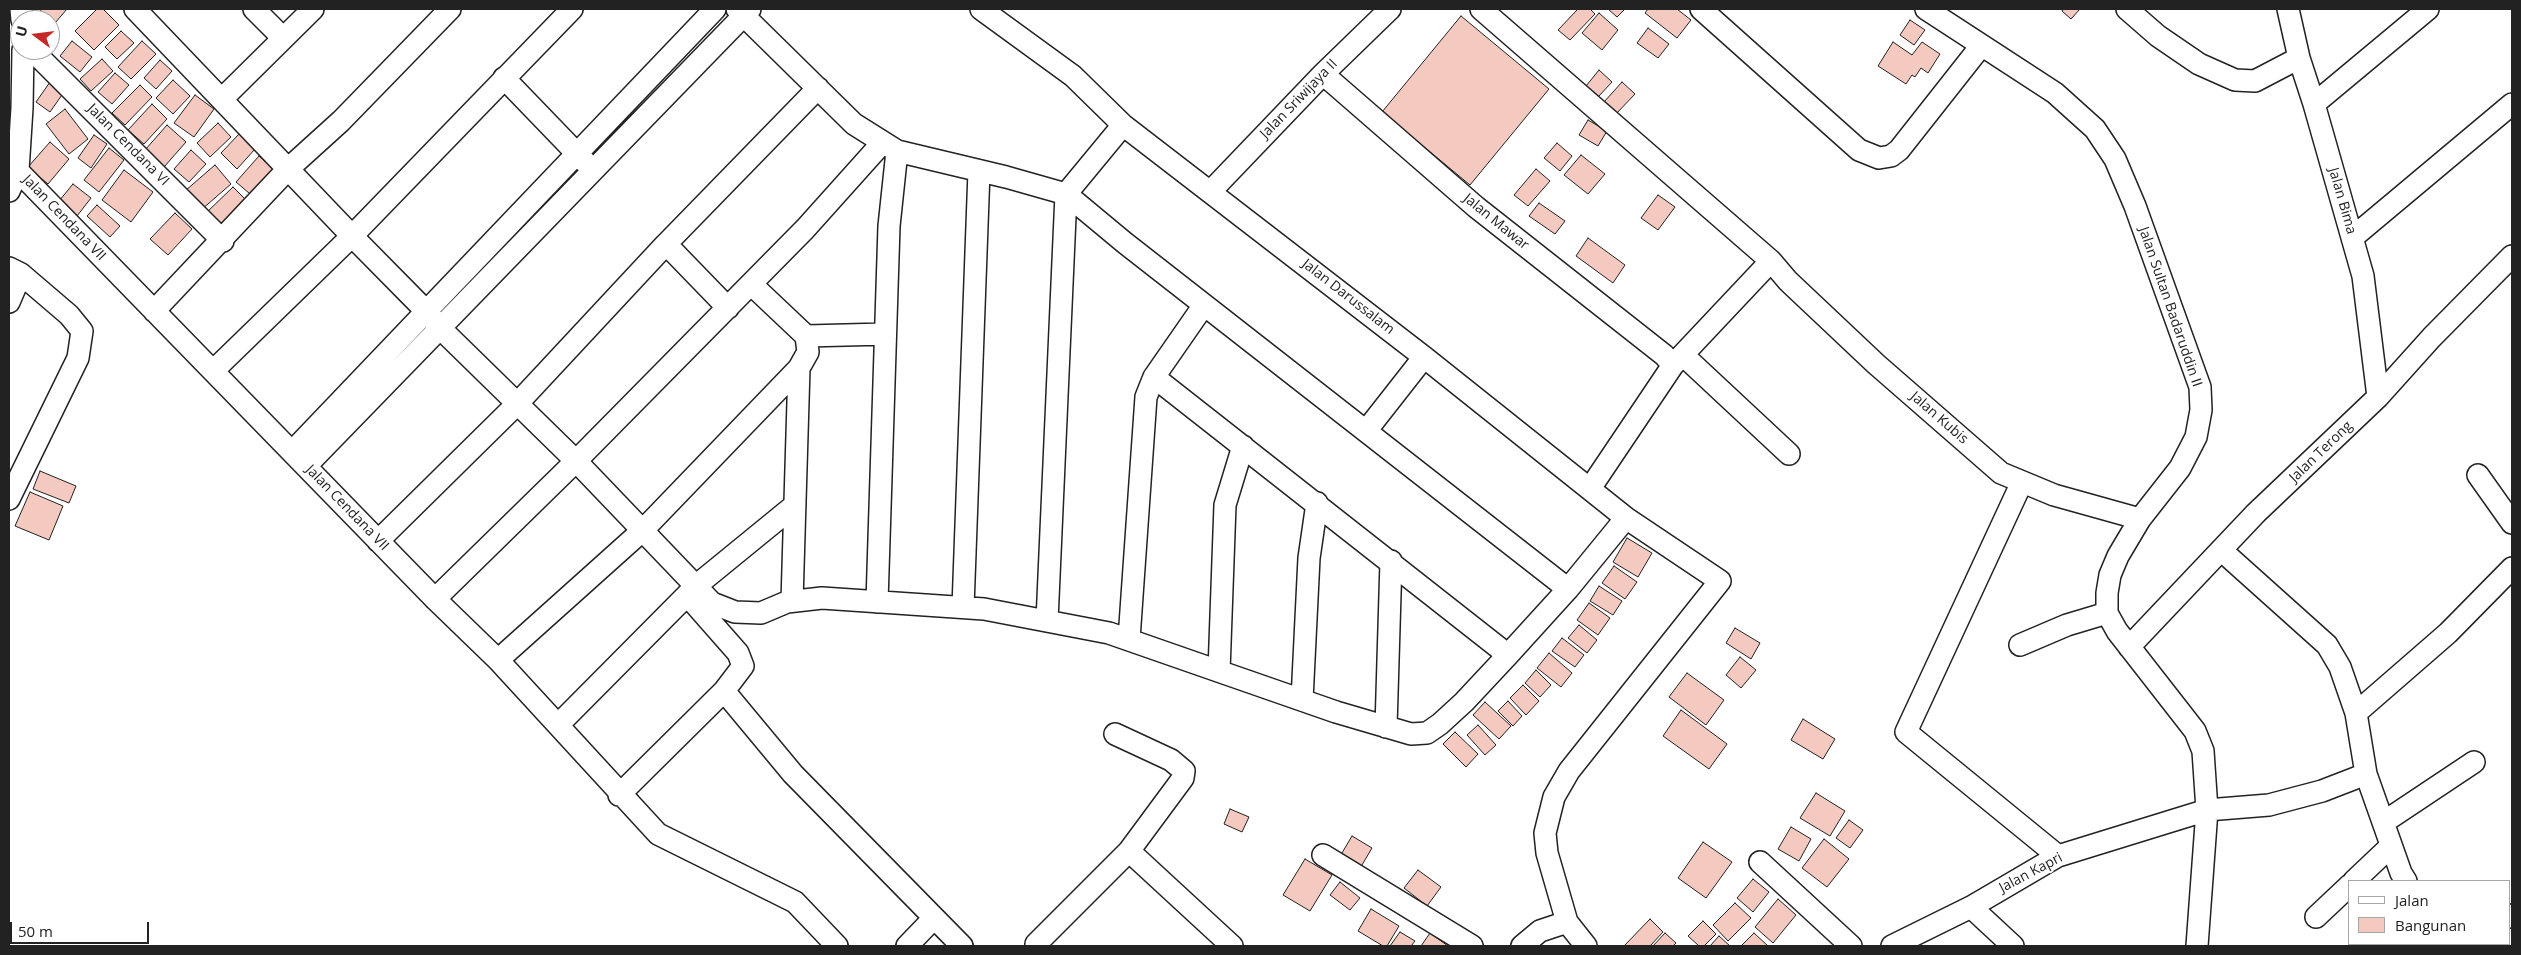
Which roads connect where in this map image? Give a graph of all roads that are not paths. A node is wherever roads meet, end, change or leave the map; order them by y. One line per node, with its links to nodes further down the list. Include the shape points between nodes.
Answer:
1 (135, 9): 24 (street)
2 (254, 9): 16 (street)
3 (313, 9): 16 (street)
4 (450, 9): 30 (street, via 341,121)
5 (572, 9): 22 (street)
6 (714, 9): 29 (street)
7 (981, 9): 27 (street, Jalan Darussalam, via 1074,76)
8 (1390, 9): 21 (street, Jalan Sriwijaya II)
9 (1481, 9): 42 (street, Jalan Kubis)
10 (1701, 9): 17 (street, via 1859,150 1879,158 1891,156 1899,150)
11 (1926, 9): 17 (street, Jalan Sultan Badaruddin II)
12 (2127, 9): 18 (street, via 2158,36 2199,64 2235,80 2255,81)
13 (2288, 9): 18 (street, Jalan Bima)
14 (2428, 9): 25 (street)
15 (744, 11): 23 (street); 32 (street)
16 (283, 38): 24 (street)
17 (1982, 46): 72 (street, Jalan Sultan Badaruddin II, via 2055,93 2095,130 2115,159 2200,387 2201,410 2196,437 2180,468)
18 (2299, 58): 25 (street, Jalan Bima)
19 (23, 60): 31 (street)
20 (42, 60): 39 (street, Jalan Cendana VI)
21 (1322, 74): 35 (street, Jalan Sriwijaya II); 54 (street, Jalan Mawar, via 1476,207 1664,355)
22 (504, 78): 29 (street); 37 (street)
23 (818, 88): 28 (street, via 854,124); 40 (street)
24 (222, 99): 30 (street)
25 (2314, 104): 38 (street, Jalan Bima)
26 (2512, 104): 38 (street)
27 (1123, 125): 35 (street, Jalan Darussalam); 36 (street)
28 (890, 147): 33 (street); 44 (street); 51 (street)
29 (577, 153): 32 (street); 49 (street)
30 (288, 169): 37 (street); 39 (street)
31 (18, 171): 34 (street); 48 (street, Jalan Cendana VII)
32 (593, 171): 50 (street)
33 (979, 171): 36 (street); 84 (street)
34 (9, 191)
35 (1211, 191): 53 (street, Jalan Darussalam)
36 (1066, 194): 46 (street); 86 (street)
37 (352, 236): 49 (street); 56 (street)
38 (2352, 238): 58 (street, Jalan Bima, via 2363,276)
39 (222, 241): 48 (street)
40 (666, 244): 47 (street); 59 (street)
41 (2512, 256): 58 (street, Jalan Terong)
42 (1771, 261): 54 (street); 66 (street, Jalan Kubis, via 1876,364 2001,473)
43 (15, 271): 45 (street); 68 (street, via 69,315 82,331 82,340 78,358)
44 (751, 284): 47 (street); 52 (street)
45 (9, 302)
46 (1204, 305): 57 (street); 60 (street)
47 (728, 308): 64 (street)
48 (154, 311): 56 (street, Jalan Cendana VII)
49 (426, 311): 50 (street); 63 (street)
50 (440, 328): 59 (street); 63 (street)
51 (885, 334): 52 (street); 83 (street)
52 (806, 336): 55 (street, via 808,352)
53 (1424, 356): 60 (street); 67 (street, Jalan Darussalam)
54 (1678, 360): 62 (street, Jalan Mawar); 67 (street)
55 (799, 368): 70 (street); 74 (street)
56 (213, 371): 63 (street, Jalan Cendana VII)
57 (1154, 377): 61 (street); 87 (street, via 1146,397)
58 (2378, 397): 76 (street, Jalan Terong)
59 (516, 405): 64 (street); 75 (street)
60 (1366, 431): 79 (street)
61 (1243, 446): 69 (street); 92 (street, via 1225,505)
62 (1790, 454)
63 (299, 459): 75 (street, Jalan Cendana VII)
64 (576, 462): 74 (street); 81 (street)
65 (2478, 474): 73 (street)
66 (2022, 482): 72 (street, Jalan Kubis, via 2054,495); 107 (street, via 1906,732)
67 (1591, 487): 71 (street, Jalan Darussalam)
68 (9, 499)
69 (1317, 503): 77 (street); 94 (street, via 1309,558)
70 (795, 505): 80 (street); 82 (street)
71 (1626, 518): 79 (street); 115 (street, Jalan Darussalam, via 1720,581 1569,771 1554,797 1545,834 1547,853)
72 (2140, 519): 85 (street, Jalan Sultan Badaruddin II, via 2110,575 2106,593)
73 (2512, 523)
74 (643, 530): 80 (street); 91 (street)
75 (378, 541): 81 (street, Jalan Cendana VII)
76 (2221, 550): 89 (street, Jalan Terong); 95 (street, via 2326,645 2340,667)
77 (1391, 561): 90 (street); 97 (street)
78 (2512, 568): 95 (street, via 2448,633)
79 (1568, 589): 90 (street)
80 (692, 590): 82 (street, via 712,603 736,612 761,613); 93 (street, via 738,653 743,666); 96 (street)
81 (435, 599): 91 (street, Jalan Cendana VII)
82 (792, 601): 83 (street, via 822,598)
83 (877, 602): 84 (street)
84 (963, 607): 86 (street)
85 (2107, 613): 88 (street, via 2067,625); 89 (street)
86 (1047, 621): 87 (street)
87 (1129, 639): 92 (street)
88 (2020, 645)
89 (2129, 648): 102 (street, via 2195,731 2203,751)
90 (1508, 655): 97 (street, via 1464,702 1427,733 1411,734)
91 (498, 660): 96 (street, Jalan Cendana VII)
92 (1219, 671): 94 (street)
93 (724, 692): 101 (street); 113 (street, via 793,774)
94 (1302, 700): 97 (street)
95 (2356, 713): 100 (street)
96 (558, 725): 101 (street, Jalan Cendana VII)
97 (1386, 727)
98 (1115, 734): 105 (street, via 1171,760 1184,772 1183,778)
99 (2474, 762): 103 (street)
100 (2366, 774): 102 (street, Jalan Kapri, via 2322,791 2269,805); 103 (street)
101 (620, 795): 117 (street, Jalan Cendana VII, via 658,834 795,902)
102 (2207, 810): 107 (street, Jalan Kapri); 127 (street)
103 (2384, 822): 104 (street)
104 (2391, 846): 109 (street); 110 (street)
105 (1129, 851): 116 (street); 120 (street)
106 (1323, 855): 121 (street)
107 (2058, 856): 112 (street, Jalan Kapri)
108 (1760, 862): 124 (street)
109 (2355, 880)
110 (2406, 880)
111 (2348, 887): 114 (street)
112 (1971, 907): 125 (street, Jalan Kapri); 126 (street)
113 (934, 918): 118 (street); 119 (street)
114 (2316, 918)
115 (1567, 922): 122 (street, via 1540,931); 123 (street)
116 (1036, 945)
117 (837, 946)
118 (907, 946)
119 (962, 946)
120 (1232, 946)
121 (1472, 946)
122 (1522, 946)
123 (1586, 946)
124 (1850, 946)
125 (1892, 946)
126 (2013, 946)
127 (2197, 946)

